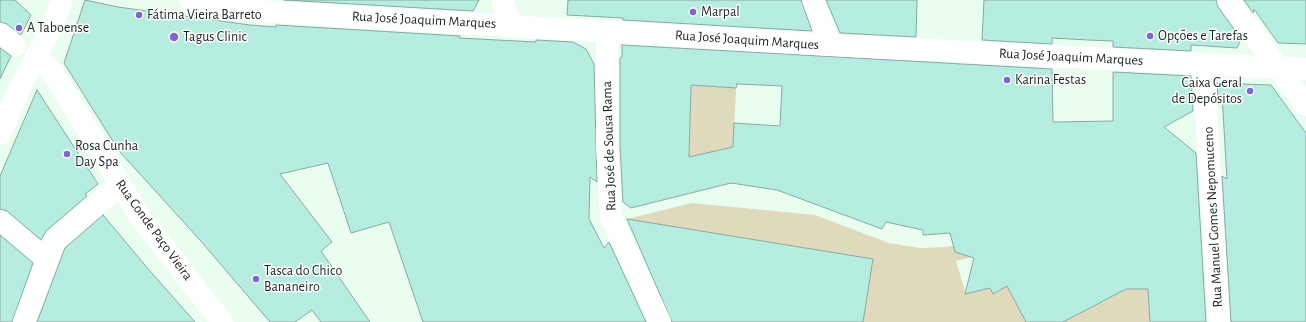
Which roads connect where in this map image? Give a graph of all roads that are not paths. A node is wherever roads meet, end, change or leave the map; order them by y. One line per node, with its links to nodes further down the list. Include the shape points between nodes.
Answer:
1 (62, 0): 11 (street)
2 (190, 0): 6 (street, Rua José Joaquim Marques, via 258,11)
3 (503, 0): 6 (street)
4 (813, 0): 9 (street)
5 (1228, 0): 13 (street)
6 (510, 25): 7 (street, Rua José Joaquim Marques)
7 (607, 31): 9 (street, Rua José Joaquim Marques); 22 (street, Rua José de Sousa Rama, via 610,217)
8 (0, 33): 10 (street)
9 (831, 45): 12 (street, Rua José Joaquim Marques)
10 (16, 46)
11 (36, 57): 16 (street); 17 (street, Rua Conde Paço Vieira, via 51,70)
12 (1203, 64): 13 (street, Rua José Joaquim Marques); 23 (street, Rua Manuel Gomes Nepomuceno)
13 (1279, 68): 14 (street, Rua José Joaquim Marques); 15 (street)
14 (1306, 69)
15 (1306, 105)
16 (0, 134)
17 (120, 185): 19 (street, via 54,241); 21 (street, Rua Conde Paço Vieira, via 140,217)
18 (0, 220): 19 (street)
19 (47, 260): 20 (street)
20 (24, 322)
21 (222, 322)
22 (660, 322)
23 (1219, 322)

